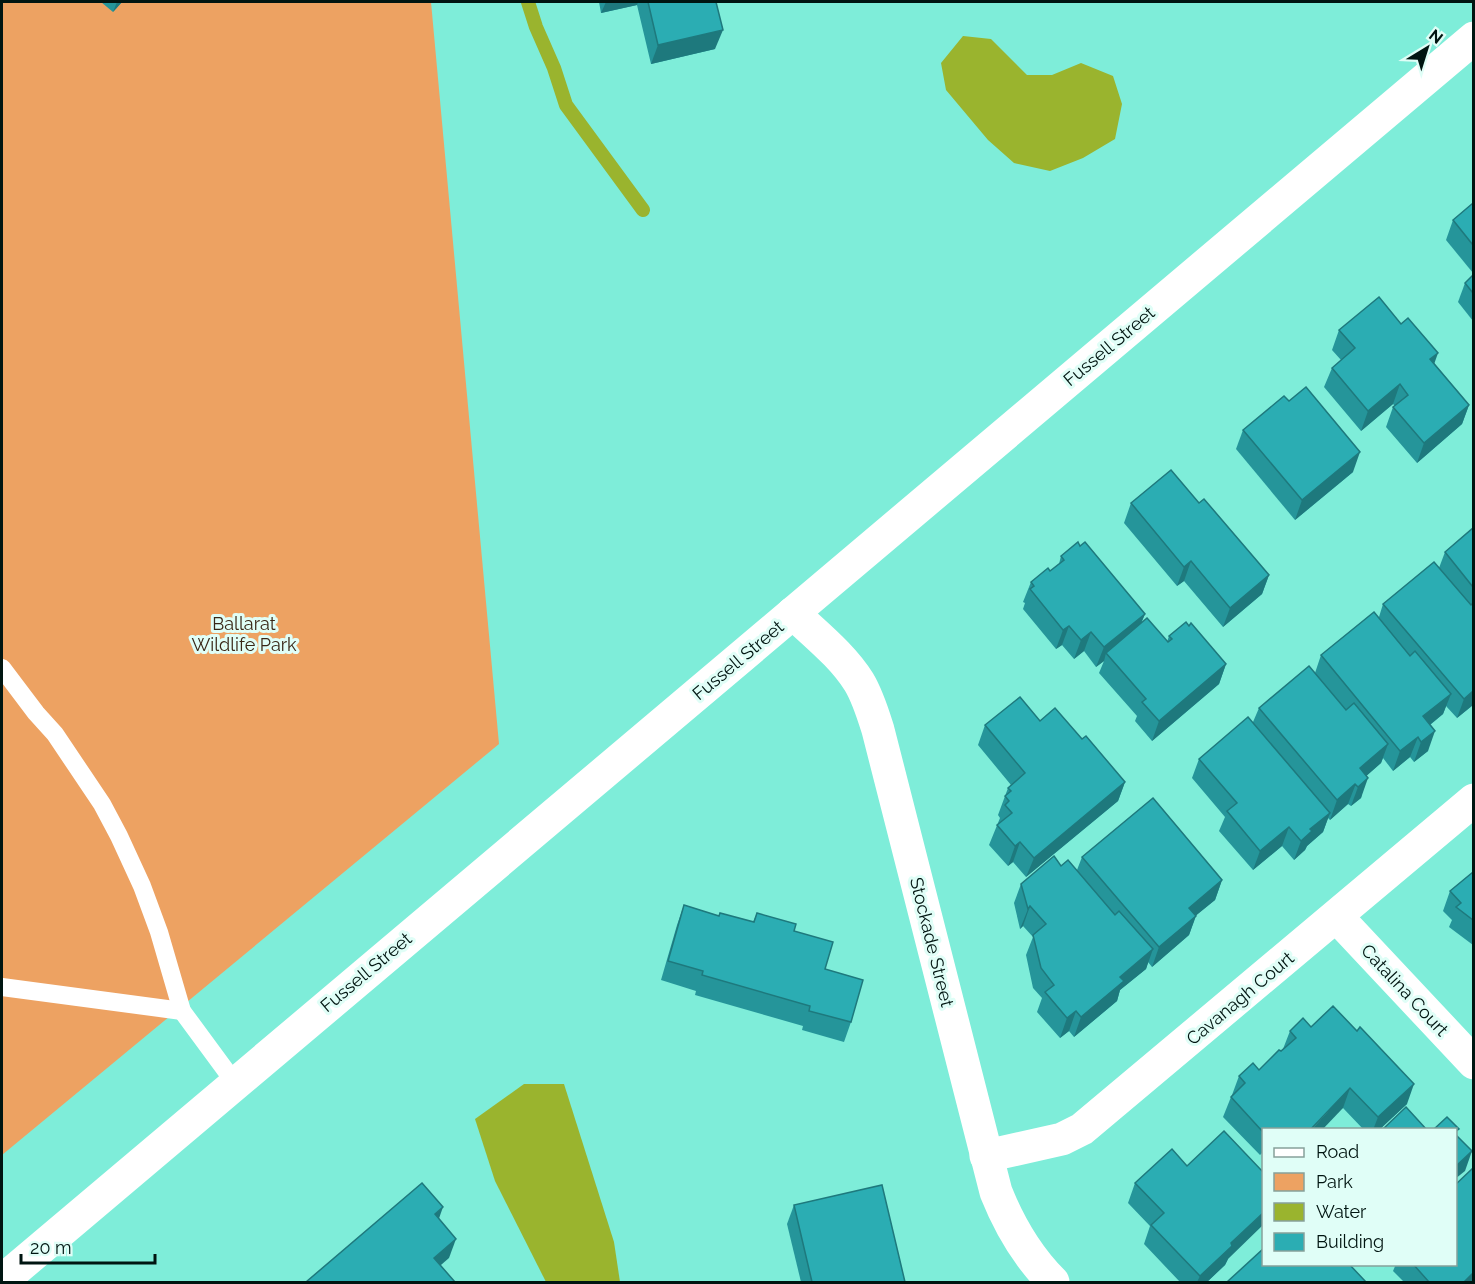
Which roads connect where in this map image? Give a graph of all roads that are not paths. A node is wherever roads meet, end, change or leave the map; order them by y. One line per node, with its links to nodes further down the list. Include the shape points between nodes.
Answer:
1 (1473, 38): 2 (street, Fussell Street)
2 (794, 613): 9 (street, Fussell Street); 10 (street, Stockade Street, via 845,663 870,707)
3 (2, 668): 7 (lane, via 77,765 119,836 159,932)
4 (1473, 800): 5 (street, Cavanagh Court)
5 (1337, 917): 8 (street, Catalina Court); 10 (street, Cavanagh Court, via 1082,1129 1062,1139)
6 (2, 987): 7 (lane)
7 (182, 1011): 9 (lane)
8 (1473, 1063)
9 (235, 1083): 11 (street, Fussell Street)
10 (986, 1156): 12 (street, Stockade Street, via 1006,1217 1020,1242)
11 (2, 1281)
12 (1053, 1282)

